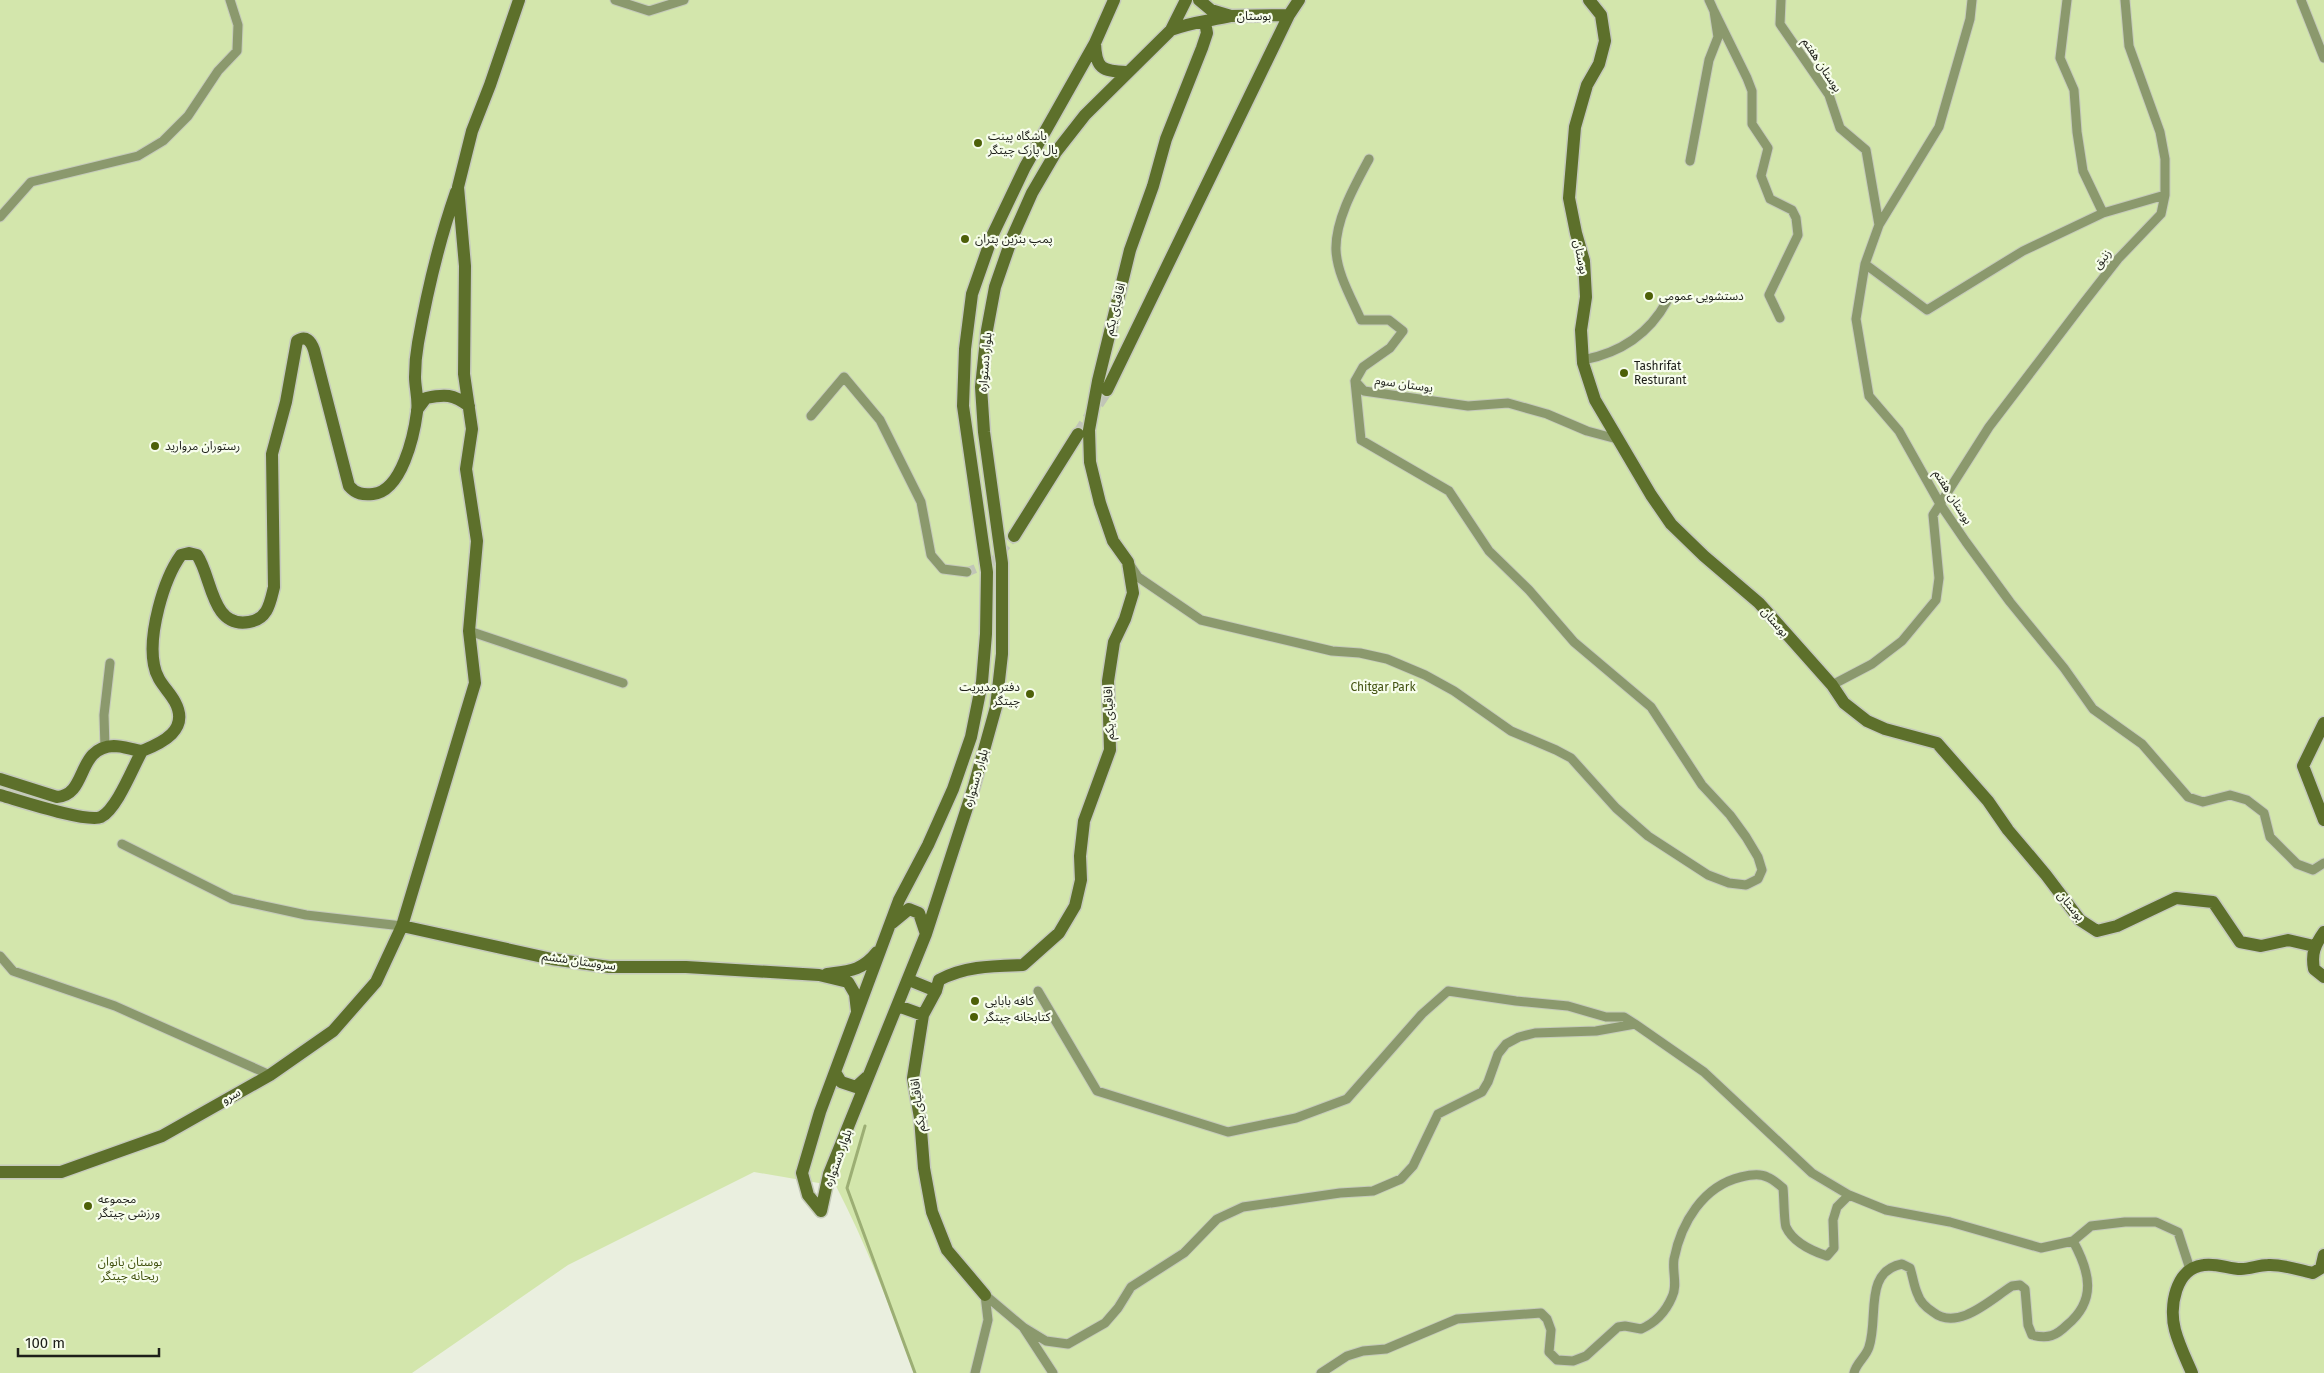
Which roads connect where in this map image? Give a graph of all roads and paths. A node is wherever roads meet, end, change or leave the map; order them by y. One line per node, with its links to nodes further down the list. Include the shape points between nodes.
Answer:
1 (230, 0): 29 (street, via 238,25 236,51 218,71 188,116 163,141 138,156 31,182)
2 (519, 0): 26 (street, via 472,131)
3 (615, 0): 4 (street, via 649,11)
4 (684, 0)
5 (1114, 0): 21 (street, بلوار دستواره)
6 (1186, 0): 20 (street, بلوار دستواره)
7 (1199, 0): 18 (street, via 1211,10)
8 (1299, 0): 17 (street, بوستان)
9 (1589, 0): 34 (street, بوستان, via 1600,15 1605,41 1599,64 1587,85 1575,127 1569,198 1584,261)
10 (1709, 0): 16 (street)
11 (1781, 0): 30 (street, بوستان هفتم, via 1780,24 1829,95 1840,128 1866,150)
12 (1972, 0): 30 (street, via 1970,19 1939,127)
13 (2067, 0): 28 (street, via 2060,58 2074,90 2076,132 2083,171)
14 (2125, 0): 27 (street, زنبق, via 2129,46 2160,132)
15 (2301, 0): 22 (street)
16 (1714, 11): 25 (street, via 1718,37 1709,60); 33 (street, via 1752,91 1752,124 1768,148 1761,176 1770,199 1792,210 1796,218 1798,235 1770,295)
17 (1289, 15): 18 (street, بوستان); 36 (street)
18 (1230, 16): 19 (street)
19 (1205, 22): 20 (street, via 1190,22); 44 (street, اقاقیای یکم, via 1207,33 1166,139 1130,250 1089,430 1090,462 1100,503 1113,541)
20 (1171, 30): 23 (street, بلوار دستواره)
21 (1095, 43): 23 (street, via 1095,57 1100,67 1108,72); 60 (street, بلوار دستواره, via 1025,167 993,234 972,294 965,349 963,406 987,572 982,682 971,737 953,789)
22 (2324, 58)
23 (1126, 72): 63 (street, بلوار دستواره, via 1085,115 1056,152 1028,202 995,287 981,387 1002,562 1002,654 996,707)
24 (1369, 160): 35 (street, بوستان سوم, via 1341,221 1336,250 1361,320 1390,320 1402,331 1390,348 1363,367)
25 (1690, 161)
26 (458, 187): 37 (street, سرو, via 465,266 464,374); 38 (street, via 440,238 418,345 415,377)
27 (2166, 195): 28 (street); 42 (street, زنبق, via 2162,214 2118,259 2082,305 1989,427)
28 (2103, 213): 31 (street, via 2023,251 1927,310)
29 (0, 217)
30 (1879, 225): 31 (street, بوستان هفتم)
31 (1865, 264): 42 (street, بوستان هفتم, via 1856,319 1869,396 1900,431)
32 (1668, 301): 34 (street, via 1658,318 1638,337 1612,352)
33 (1780, 318)
34 (1583, 360): 41 (street, بوستان, via 1595,400)
35 (1355, 381): 41 (street, بوستان سوم, via 1364,391 1468,406 1508,403); 44 (street, via 1361,440 1449,491 1489,551 1529,590 1574,642 1651,707 1702,785 1746,836 1762,870 1758,880 1746,885 1729,884 1708,875 1648,836 1616,808 1571,758 1510,731 1469,701 1425,676 1388,659 1332,651 1201,620 1138,577)
36 (1107, 390)
37 (469, 406): 38 (street, via 456,397 441,395 426,398); 46 (street, سرو, via 472,429 466,469 477,541)
38 (417, 410): 52 (street, via 406,458 394,481 377,494 354,492 349,486 311,342 301,338 297,341 272,454 274,588 269,609 255,621 244,623 224,615 215,603 204,564 197,555 181,555 166,588 151,648 154,668 164,689 175,702 176,729 170,738)
39 (811, 416): 45 (street, via 844,377 880,420 921,502 931,555 943,569)
40 (1078, 434): 43 (street)
41 (1617, 439): 49 (street, بوستان, via 1672,524 1759,603)
42 (1940, 504): 49 (street, زنبق, via 1933,515 1939,578 1936,600 1902,640 1872,664); 59 (street, بوستان هفتم, via 2010,602 2093,709 2142,744 2188,797 2203,802 2230,795 2247,800 2264,813 2270,837 2297,864 2313,870)
43 (1014, 536)
44 (1128, 562): 70 (street, اقاقیای یکم, via 1133,593 1114,642 1108,682 1110,750 1084,821 1081,880 1075,906 1059,932 1023,965 981,967 953,973 939,980)
45 (967, 572)
46 (469, 631): 48 (street); 61 (street, سرو, via 475,683)
47 (110, 663): 51 (street, via 104,715)
48 (624, 683)
49 (1832, 685): 65 (street, بوستان, via 1844,703 1867,721 1937,743 1988,801 2080,920 2097,931 2117,926 2176,898 2213,902 2240,942 2261,946 2288,940)
50 (2324, 723): 57 (street, via 2303,766)
51 (105, 748): 52 (street, via 116,746); 54 (street, via 95,751 88,760)
52 (142, 752): 56 (street, via 113,805 102,816 94,819)
53 (0, 779): 54 (street, via 57,797)
54 (72, 792): 56 (street)
55 (0, 794): 56 (street)
56 (78, 816)
57 (2324, 820)
58 (122, 844): 61 (street, via 232,899 306,915)
59 (2324, 863)
60 (889, 925): 63 (street, via 909,909 919,913); 64 (street, بلوار دستواره)
61 (402, 926): 67 (street, سروستان ششم, via 552,959 609,967 686,967); 78 (street, سرو, via 376,982 333,1031)
62 (2324, 932): 65 (street)
63 (926, 934): 69 (street, بلوار دستواره)
64 (883, 946): 67 (street, via 868,964 853,970); 73 (street, بلوار دستواره)
65 (2314, 946): 68 (street, via 2314,969)
66 (0, 956): 78 (street, via 13,971 115,1006)
67 (819, 975): 73 (street, via 848,982 855,994)
68 (2324, 977)
69 (909, 980): 70 (street); 72 (street, بلوار دستواره)
70 (936, 991): 74 (street, اقاقیای یکم)
71 (1038, 991): 75 (street, via 1097,1091 1228,1132 1296,1118 1347,1099 1422,1014 1448,991 1568,1006 1606,1017 1624,1018)
72 (898, 1006): 74 (street); 77 (street, بلوار دستواره)
73 (857, 1013): 76 (street, بلوار دستواره)
74 (923, 1015): 84 (street, اقاقیای یکم, via 913,1078 932,1212 947,1250)
75 (1635, 1024): 80 (street, via 1704,1072 1812,1173); 85 (street, via 1596,1031 1519,1037 1506,1044 1498,1054 1482,1092 1438,1114 1413,1166 1401,1179 1373,1191 1243,1207 1216,1219 1184,1253 1131,1287 1105,1323 1068,1344 1046,1341)
76 (835, 1072): 77 (street, via 841,1082 856,1087); 77 (street, بلوار دستواره, via 802,1173 808,1195 821,1211 829,1174)
77 (870, 1074)
78 (270, 1075): 79 (street, سرو, via 162,1136 61,1172)
79 (0, 1172)
80 (1849, 1195): 81 (street, via 1886,1210 1950,1222 2041,1248); 88 (street, via 1837,1207 1833,1220 1834,1248 1826,1256 1812,1251 1785,1226 1783,1188 1766,1176 1752,1175 1731,1180 1713,1189 1682,1231 1674,1260 1676,1288 1657,1320 1641,1330 1618,1327 1586,1356 1572,1361 1557,1360 1549,1352 1552,1330 1547,1318 1541,1313 1531,1313 1457,1320 1386,1349 1347,1356)
81 (2073, 1241): 83 (street, via 2091,1226 2156,1222 2178,1232); 89 (street, via 2084,1266 2087,1299 2067,1326 2054,1336 2044,1338 2032,1335 2025,1289 2020,1285 2012,1286 1960,1318 1948,1319 1937,1316 1926,1307 1918,1296 1910,1268 1902,1264 1890,1267 1877,1282 1874,1329 1869,1348 1855,1366)
82 (2324, 1255): 83 (street, via 2321,1268 2312,1273 2268,1264 2241,1269 2202,1265)
83 (2190, 1270): 90 (street, via 2181,1279 2173,1309 2175,1328)
84 (985, 1295): 85 (street); 86 (street, via 988,1320)
85 (1023, 1327): 87 (street)
86 (975, 1373)
87 (1053, 1373)
88 (1321, 1373)
89 (1854, 1373)
90 (2192, 1373)

